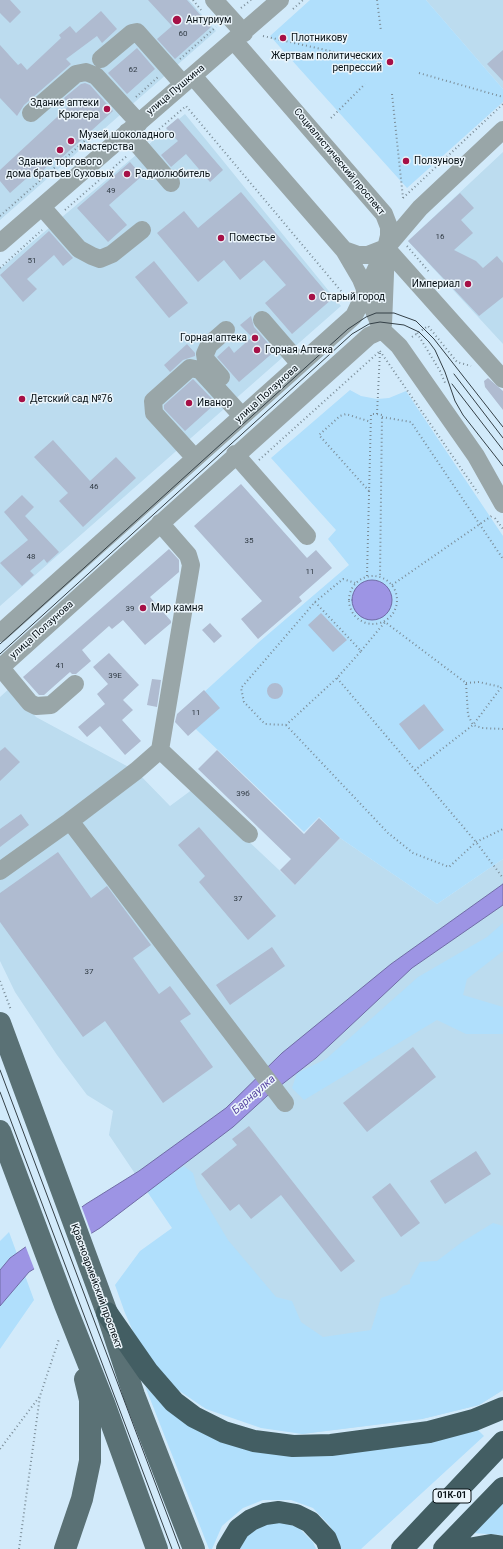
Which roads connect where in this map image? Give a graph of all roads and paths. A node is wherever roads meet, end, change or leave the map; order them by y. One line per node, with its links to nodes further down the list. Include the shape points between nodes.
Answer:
1 (193, 0): 5 (path)
2 (251, 0): 6 (path)
3 (280, 0): 10 (street, улица Пушкина)
4 (377, 0): 8 (path)
5 (208, 5): 10 (street, Социалистический проспект)
6 (241, 8)
7 (212, 22): 13 (path, via 217,27)
8 (381, 31)
9 (263, 36): 11 (path)
10 (239, 37): 15 (street, улица Пушкина); 32 (street, Социалистический проспект, via 384,214 389,236)
11 (357, 57)
12 (100, 59): 13 (street, via 132,33 137,32)
13 (169, 68): 15 (street); 22 (path, via 130,103)
14 (419, 73): 18 (path)
15 (188, 80): 22 (street, улица Пушкина); 33 (street)
16 (365, 84): 21 (path)
17 (392, 94): 19 (path, via 403,198)
18 (503, 97)
19 (503, 104)
20 (31, 113): 22 (street, via 76,74 86,72 96,76)
21 (331, 118)
22 (131, 122): 25 (street); 27 (street, улица Пушкина)
23 (106, 130): 28 (path, via 88,138)
24 (503, 130): 32 (street, улица Ползунова, via 420,208)
25 (139, 146): 26 (street); 27 (path); 37 (path, via 186,106 346,296)
26 (171, 183)
27 (48, 214): 29 (street, via 79,249 100,259 112,254); 31 (street, улица Пушкина); 34 (path)
28 (0, 216)
29 (142, 230)
30 (407, 240): 35 (path, via 406,245)
31 (0, 243)
32 (386, 248): 33 (street, via 368,255 358,255); 36 (street, улица Ползунова); 40 (street, Социалистический проспект); 45 (street)
33 (344, 250): 36 (street)
34 (0, 268)
35 (432, 275)
36 (366, 290): 40 (street); 43 (street, улица Ползунова, via 354,316)
37 (344, 302)
38 (262, 320): 43 (street)
39 (226, 330): 46 (street, via 206,349 206,360)
40 (382, 335): 51 (street, улица Ползунова); 54 (street, via 476,456)
41 (412, 337): 44 (path, via 428,326 457,362 471,366)
42 (380, 351): 47 (path); 51 (path, via 257,462); 53 (path)
43 (300, 364): 46 (street, улица Ползунова)
44 (476, 371)
45 (503, 379)
46 (246, 412): 50 (street, улица Ползунова); 50 (street, via 200,370 190,368 174,382 153,401 154,413)
47 (377, 414): 48 (path, via 382,414); 49 (path, via 371,414)
48 (382, 417): 56 (path, via 411,422); 61 (path)
49 (371, 422): 52 (path); 52 (path, via 346,414 340,416 319,435)
50 (195, 458): 66 (street, улица Ползунова)
51 (240, 460): 55 (street, улица Ползунова); 58 (street)
52 (369, 492): 60 (path)
53 (481, 497)
54 (495, 509): 56 (path); 57 (path)
55 (160, 522): 68 (street, улица Ползунова); 76 (street, via 188,554 191,565)
56 (480, 524): 59 (path); 63 (path)
57 (503, 529)
58 (307, 536)
59 (503, 559)
60 (366, 576): 61 (path); 62 (path)
61 (380, 577): 63 (path)
62 (355, 583): 64 (path, via 343,579); 65 (path, via 348,597 351,612 362,623 370,625)
63 (392, 585): 65 (path, via 396,592 397,604 392,616)
64 (315, 602): 67 (path); 73 (path, via 242,688 244,702 265,724)
65 (385, 622): 67 (path); 70 (path)
66 (0, 633)
67 (361, 651): 69 (path)
68 (0, 668): 71 (street, via 30,703 36,706 51,705)
69 (337, 678): 73 (path); 77 (path)
70 (466, 683): 72 (path, via 479,682); 74 (path, via 468,714)
71 (75, 684)
72 (502, 686): 74 (path)
73 (286, 725): 81 (path, via 388,833 414,853 449,867)
74 (473, 725): 75 (path); 77 (path)
75 (503, 729)
76 (160, 750): 78 (street); 80 (street)
77 (415, 770): 81 (path)
78 (70, 820): 82 (street); 85 (street)
79 (503, 829): 81 (path)
80 (249, 834)
81 (476, 842): 83 (path)
82 (0, 871)
83 (503, 878)
84 (0, 1023): 87 (main road, Красноармейский проспект)
85 (285, 1103)
86 (0, 1131): 88 (main road, via 65,1305)
87 (107, 1313): 90 (highway, via 148,1372 174,1402 194,1417 224,1432 254,1440 293,1446 331,1445 429,1432 474,1420); 98 (main road, Красноармейский проспект, via 134,1395)
88 (68, 1336): 89 (path); 96 (main road, via 90,1400 90,1461 82,1499); 97 (main road, via 104,1403)
89 (40, 1396): 92 (path); 95 (path)
90 (503, 1408)
91 (503, 1442): 101 (highway, 01К-01)
92 (0, 1449)
93 (503, 1488): 102 (highway, 01К-01)
94 (503, 1547): 103 (highway, via 491,1545)
95 (19, 1549)
96 (65, 1549)
97 (157, 1549)
98 (194, 1549)
99 (227, 1549): 100 (highway, via 239,1529 251,1520 279,1512 296,1515 310,1522 326,1539)
100 (330, 1549)
101 (402, 1549)
102 (444, 1549)
103 (468, 1549)

